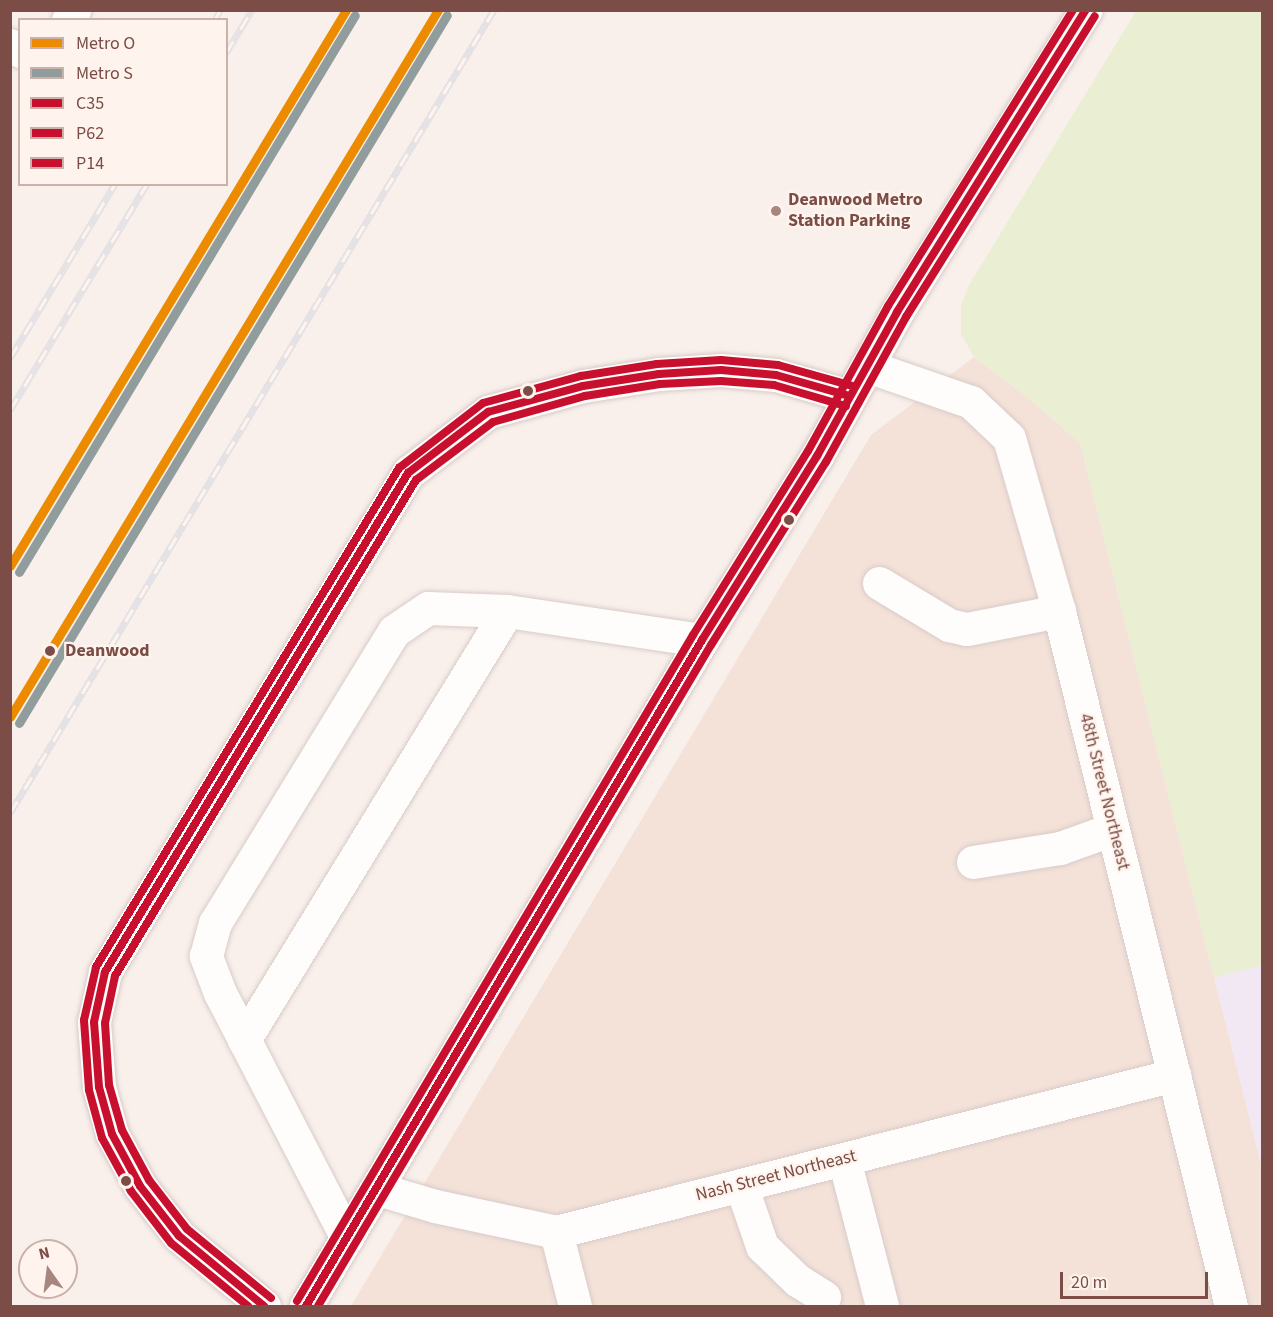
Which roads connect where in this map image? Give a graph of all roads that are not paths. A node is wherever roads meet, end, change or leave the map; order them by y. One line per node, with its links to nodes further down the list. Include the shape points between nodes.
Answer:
1 (1086, 10): 2 (street)
2 (867, 366): 3 (street); 6 (street, 48th Street Northeast, via 971,402 1009,438)
3 (849, 396): 7 (street, via 817,456); 18 (street, via 776,375 721,370 658,374 584,386 488,412 408,473 105,972 94,1022 99,1087 112,1134 140,1186 179,1236)
4 (879, 584): 6 (street, via 949,625 967,629)
5 (507, 611): 7 (street); 10 (street); 10 (street, via 428,608 394,631 215,923 206,956)
6 (1059, 611): 8 (street, 48th Street Northeast)
7 (702, 640): 14 (street)
8 (1113, 829): 9 (street, via 1060,848); 11 (street, 48th Street Northeast)
9 (973, 862)
10 (244, 1040): 16 (street)
11 (1174, 1075): 12 (street, Nash Street Northeast); 22 (street, 48th Street Northeast)
12 (844, 1159): 13 (street, Nash Street Northeast); 21 (street)
13 (741, 1185): 15 (street, Nash Street Northeast); 17 (street, via 762,1246 797,1280)
14 (378, 1189): 15 (street, Nash Street Northeast, via 435,1206); 16 (street)
15 (556, 1232): 20 (street)
16 (347, 1238): 19 (street)
17 (824, 1297)
18 (264, 1306)
19 (306, 1306)
20 (575, 1306)
21 (882, 1306)
22 (1231, 1306)

